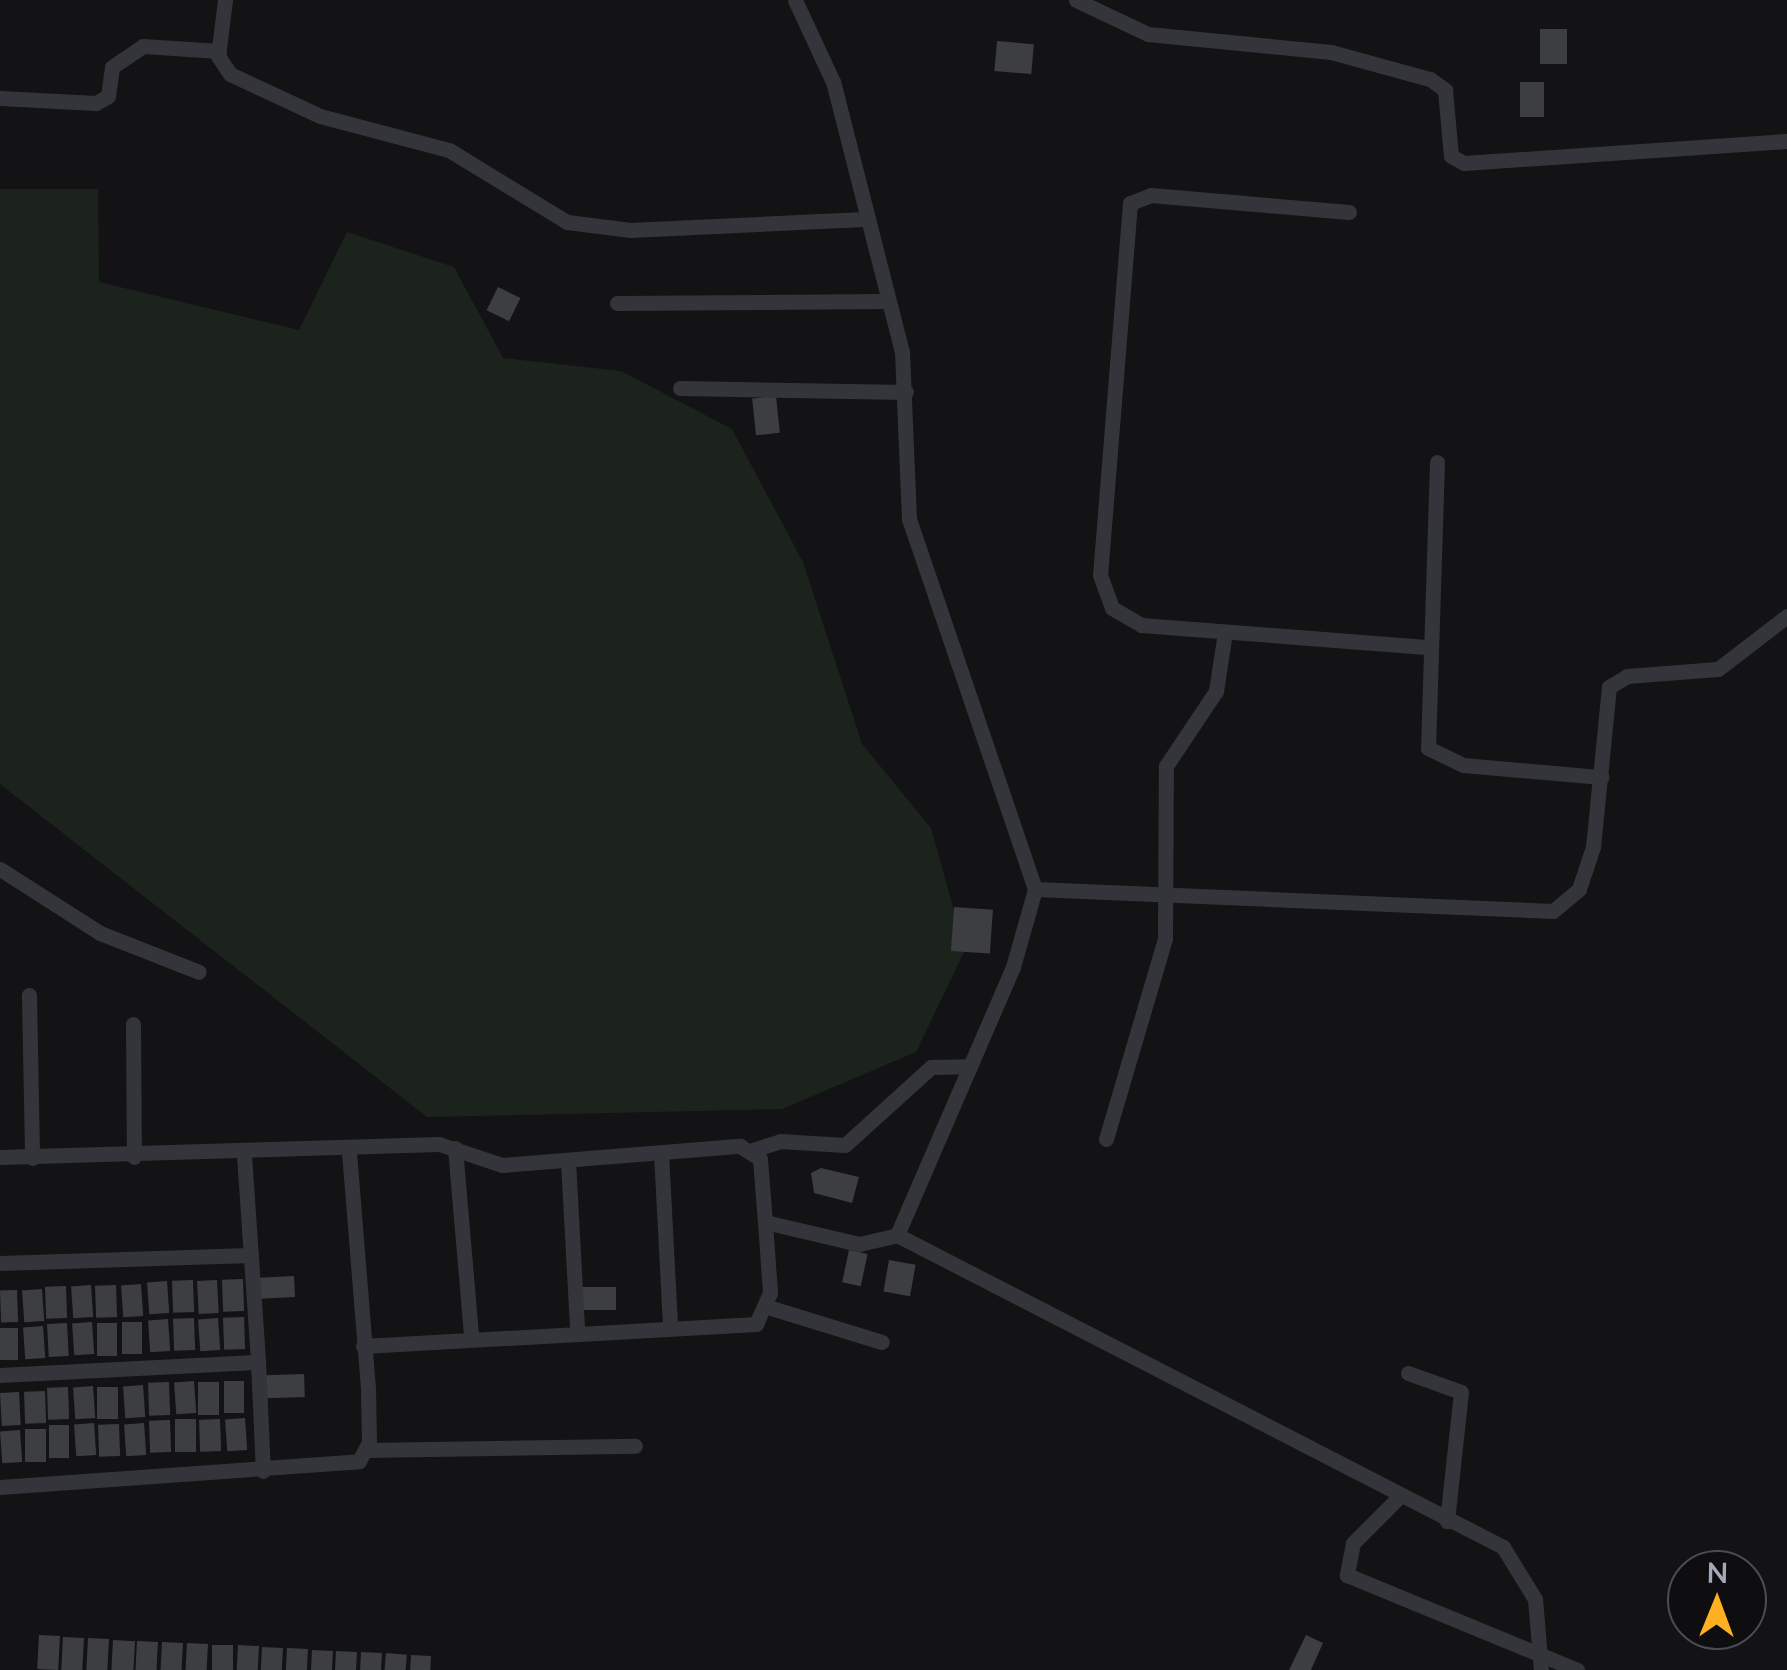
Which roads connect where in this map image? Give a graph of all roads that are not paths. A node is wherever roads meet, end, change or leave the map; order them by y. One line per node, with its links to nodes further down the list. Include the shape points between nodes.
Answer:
1 (224, 0): 4 (street)
2 (795, 0): 8 (street, via 833,82)
3 (1076, 0): 6 (street, via 1148,34 1331,52 1430,79 1444,90 1452,156 1464,163)
4 (218, 51): 5 (street, via 143,46 112,67 102,101); 8 (street, via 230,74 276,99 449,150 567,222 630,230)
5 (0, 98)
6 (1787, 141)
7 (1349, 212): 15 (street, via 1151,195 1126,211 1100,575 1124,619)
8 (864, 219): 9 (street)
9 (887, 301): 10 (street); 12 (street)
10 (617, 302)
11 (680, 388): 12 (street)
12 (906, 392): 19 (street, via 909,519)
13 (1437, 462): 16 (street)
14 (1787, 616): 17 (street, via 1718,668 1614,680)
15 (1225, 632): 16 (street); 20 (street, via 1216,692 1166,766)
16 (1426, 646): 17 (street, via 1425,737 1435,756)
17 (1601, 777): 20 (street, via 1585,874 1553,910)
18 (0, 870): 21 (street, via 100,933)
19 (1035, 889): 20 (street); 24 (street)
20 (1168, 895): 25 (street, via 1166,940)
21 (199, 972)
22 (29, 994): 33 (street)
23 (132, 1024): 31 (street)
24 (970, 1066): 28 (street, via 931,1067 856,1141 780,1140); 36 (street)
25 (1106, 1139)
26 (455, 1148): 27 (street); 34 (street, via 490,1165); 42 (street)
27 (349, 1150): 30 (street); 44 (street)
28 (754, 1150): 29 (street); 35 (street)
29 (661, 1153): 34 (street); 40 (street)
30 (244, 1155): 31 (street); 37 (street)
31 (134, 1157): 33 (street)
32 (0, 1158): 33 (street)
33 (32, 1158)
34 (568, 1161): 41 (street)
35 (765, 1222): 36 (street, via 860,1244); 39 (street)
36 (897, 1235): 52 (street)
37 (251, 1255): 38 (street); 45 (street)
38 (0, 1263)
39 (768, 1307): 40 (street, via 747,1327); 43 (street)
40 (670, 1324): 41 (street)
41 (577, 1330): 42 (street)
42 (471, 1334): 44 (street)
43 (882, 1342)
44 (363, 1346): 49 (street)
45 (258, 1362): 46 (street); 50 (street)
46 (0, 1374)
47 (1408, 1374): 53 (street, via 1461,1392)
48 (636, 1446): 49 (street)
49 (366, 1450): 50 (street, via 339,1468)
50 (263, 1471): 51 (street)
51 (0, 1487)
52 (1400, 1497): 53 (street); 54 (street, via 1352,1543 1347,1575)
53 (1447, 1520): 54 (street, via 1518,1563 1535,1599)
54 (1541, 1663): 55 (street)
55 (1576, 1670)

